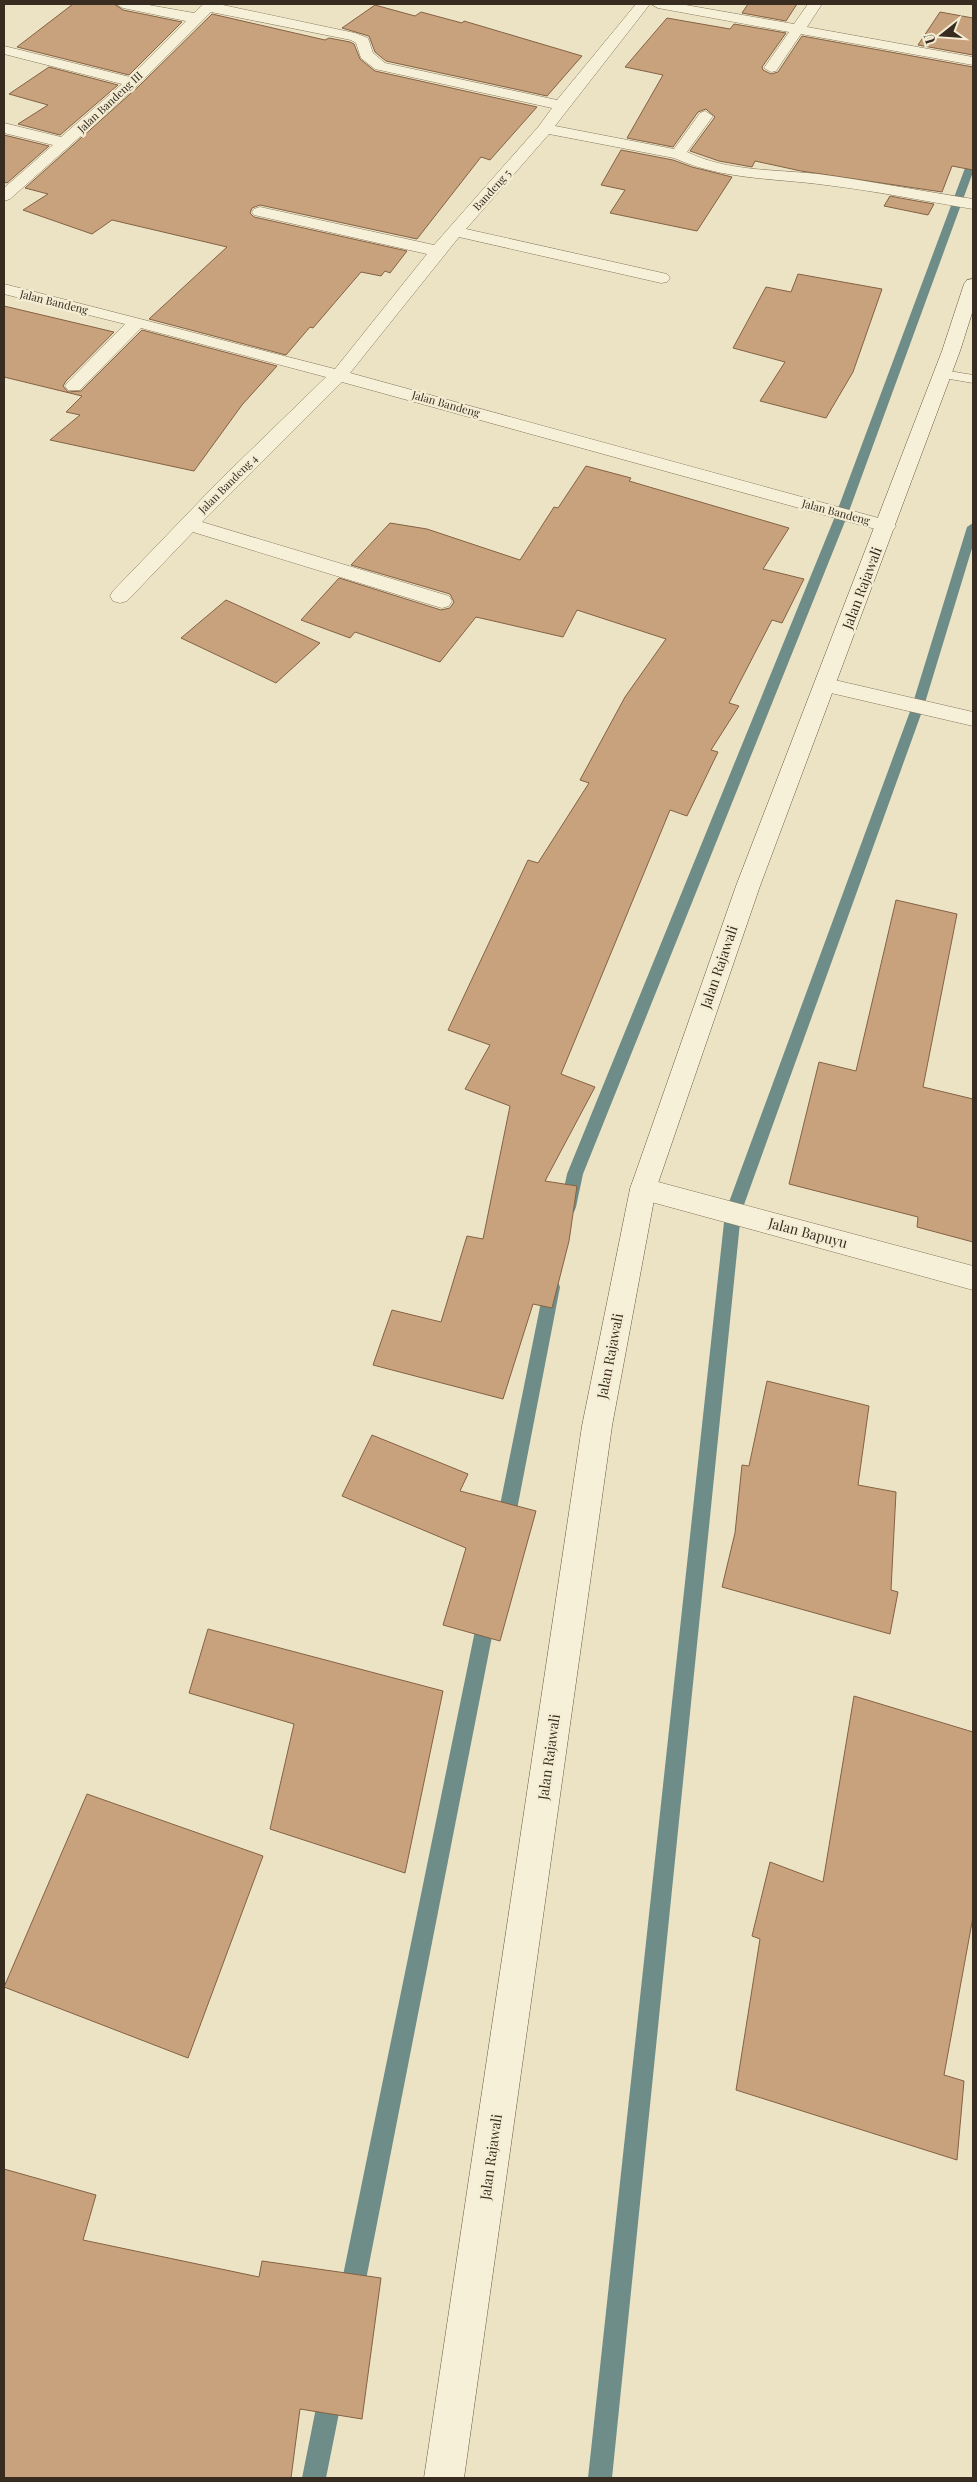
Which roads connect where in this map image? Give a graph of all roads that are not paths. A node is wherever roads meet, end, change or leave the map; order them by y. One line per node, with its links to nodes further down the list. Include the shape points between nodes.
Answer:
1 (123, 4): 6 (street)
2 (643, 4): 12 (street, Bandeng 5)
3 (658, 4): 7 (street)
4 (815, 4): 7 (street)
5 (210, 5): 6 (street, Jalan Bandeng III); 12 (street, via 355,37 363,41 366,54 380,66)
6 (195, 18): 11 (street, Jalan Bandeng III)
7 (796, 30): 9 (street); 10 (street)
8 (4, 50): 11 (street)
9 (973, 61)
10 (771, 68)
11 (133, 82): 16 (street, Jalan Bandeng III)
12 (561, 105): 15 (street, Bandeng 5)
13 (705, 116): 17 (street)
14 (4, 128): 16 (street)
15 (546, 129): 17 (street); 21 (street, Bandeng 5)
16 (66, 143): 18 (street, Jalan Bandeng III)
17 (678, 154): 19 (street, via 726,170 833,180)
18 (4, 196)
19 (973, 204)
20 (260, 212): 22 (street)
21 (455, 231): 22 (street, Bandeng 5); 23 (street)
22 (438, 251): 29 (street, Bandeng 5)
23 (661, 278)
24 (973, 284): 26 (street, Jalan Rajawali)
25 (4, 289): 27 (street, Jalan Bandeng)
26 (969, 312): 28 (street, Jalan Rajawali)
27 (136, 323): 29 (street, Jalan Bandeng); 31 (street)
28 (943, 374): 30 (lane); 33 (street, Jalan Rajawali)
29 (338, 375): 32 (street, Jalan Bandeng 4); 33 (street, Jalan Bandeng)
30 (973, 379)
31 (74, 386)
32 (189, 524): 34 (street, Jalan Bandeng 4); 35 (street)
33 (886, 526): 36 (street, Jalan Rajawali)
34 (120, 596)
35 (442, 601)
36 (826, 685): 37 (street); 38 (street, Jalan Rajawali, via 748,886)
37 (973, 719)
38 (643, 1189): 39 (street, Jalan Bapuyu); 40 (street, Jalan Rajawali, via 597,1426)
39 (973, 1278)
40 (444, 2478)

